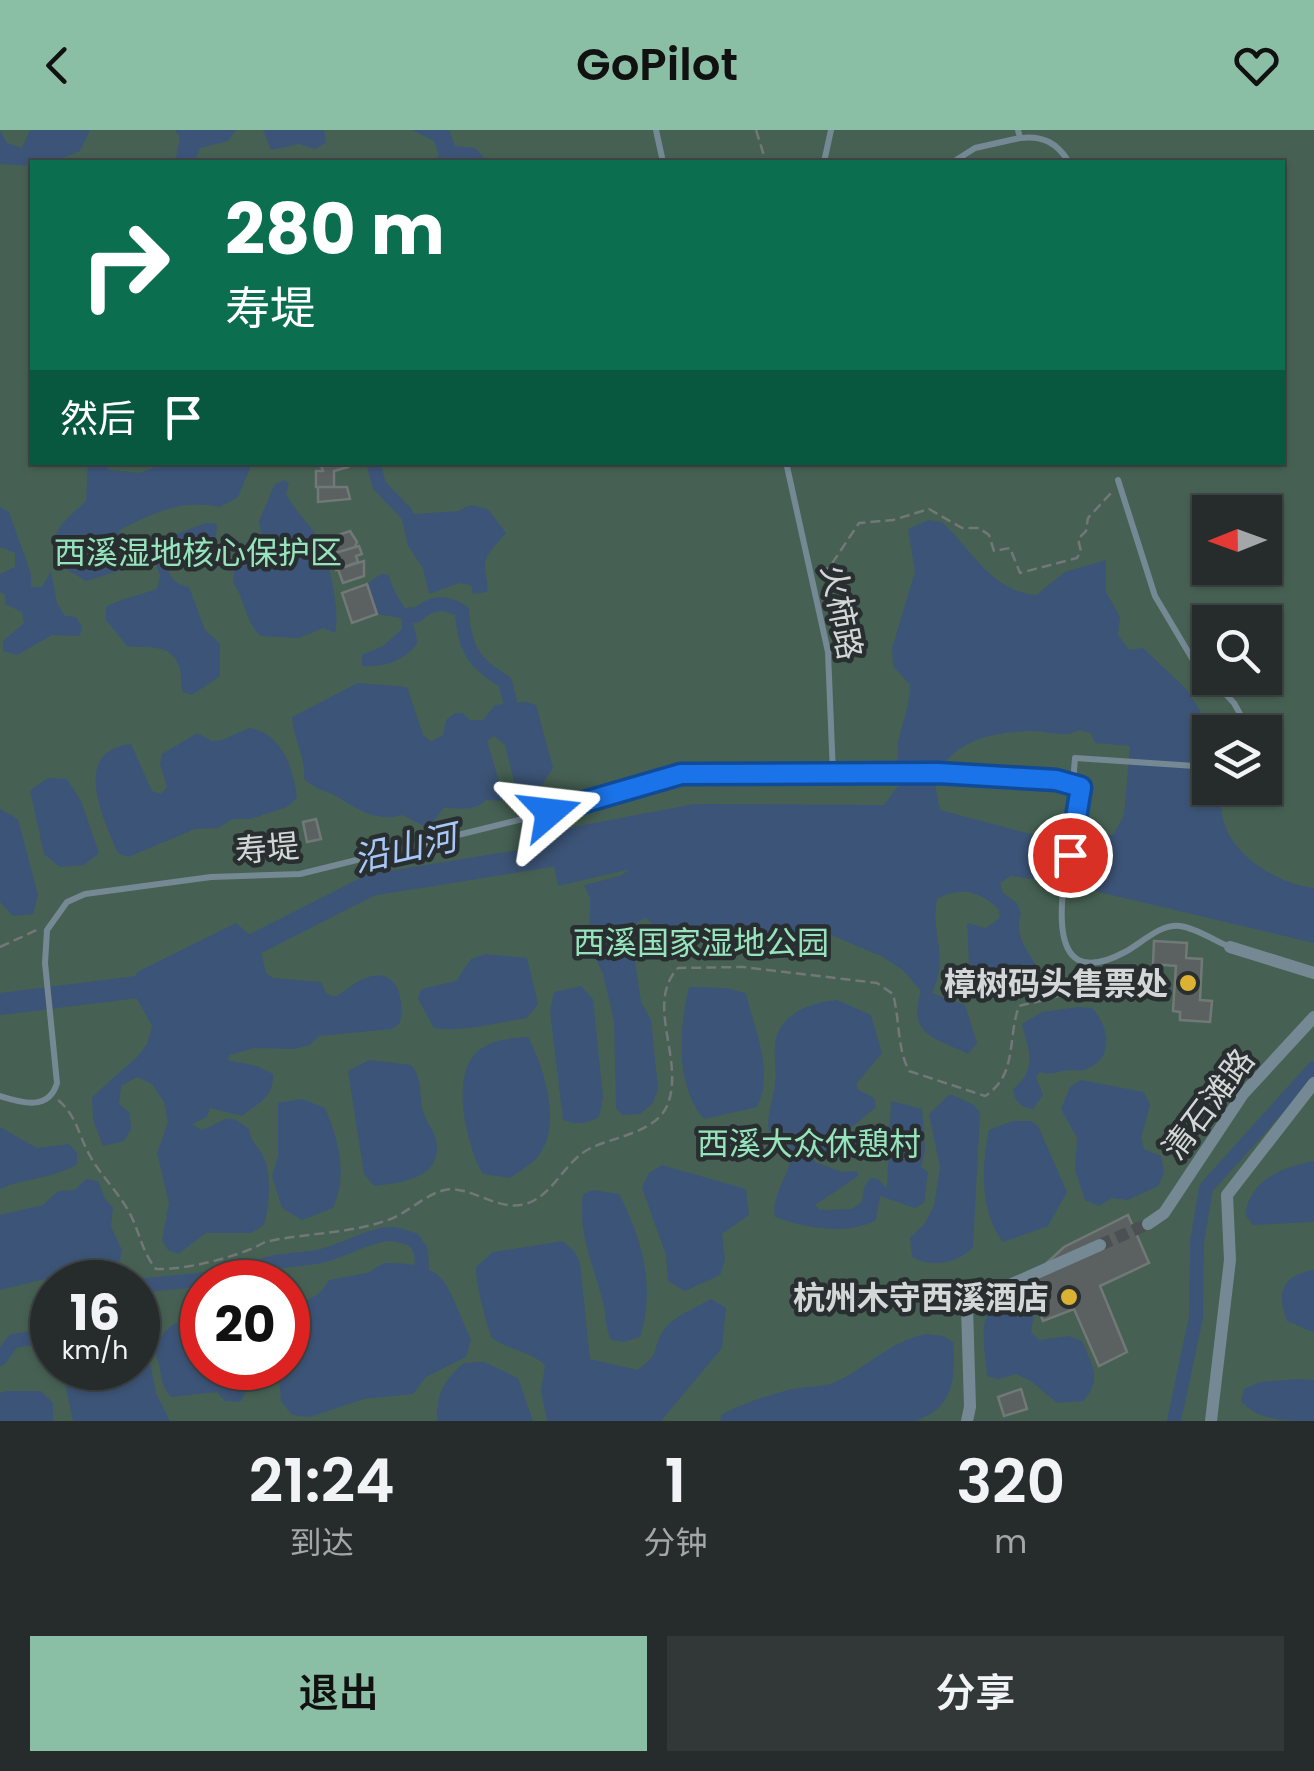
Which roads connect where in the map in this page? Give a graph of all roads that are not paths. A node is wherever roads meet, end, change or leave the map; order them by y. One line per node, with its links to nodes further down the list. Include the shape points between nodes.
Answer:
1 (656, 130): 4 (lane)
2 (831, 130): 5 (lane)
3 (1019, 134): 6 (lane); 7 (lane, via 1054,144)
4 (663, 160)
5 (824, 160)
6 (956, 160)
7 (1068, 160)
8 (787, 465): 12 (lane, 火柿路, via 828,652)
9 (1118, 480): 10 (lane, via 1156,596 1193,660)
10 (1241, 715)
11 (1192, 767): 13 (lane, via 1075,758)
12 (834, 774): 13 (lane, 寿堤); 18 (lane, 寿堤, via 681,774 300,874 84,894 67,902 47,930 54,1096 30,1103)
13 (1073, 783): 14 (lane, via 1081,787 1060,920 1070,954 1094,964 1180,926)
14 (1230, 948): 15 (street)
15 (1314, 973)
16 (1314, 1017): 19 (street, 清石滩路, via 1243,1094 1164,1213)
17 (1314, 1083): 22 (street, via 1228,1195 1230,1260)
18 (0, 1096)
19 (1148, 1224)
20 (1100, 1244): 21 (street, via 968,1307)
21 (967, 1421)
22 (1211, 1421)

